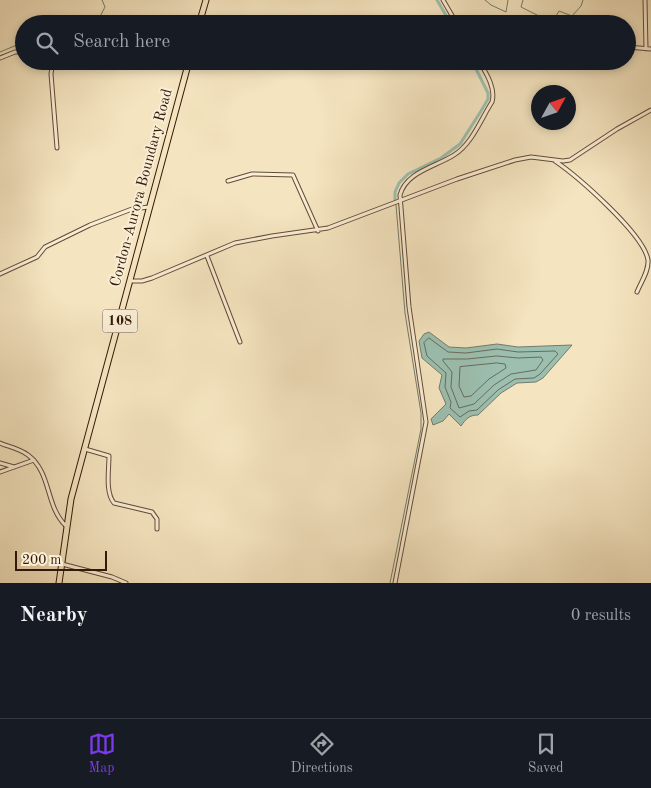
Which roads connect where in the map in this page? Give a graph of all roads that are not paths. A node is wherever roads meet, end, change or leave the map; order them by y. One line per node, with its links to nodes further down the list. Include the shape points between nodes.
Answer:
1 (206, 0): 4 (main road)
2 (444, 0): 5 (street)
3 (645, 0): 7 (street)
4 (202, 15)
5 (452, 15)
6 (636, 48): 7 (street)
7 (649, 49)
8 (15, 52): 9 (street)
9 (0, 58)
10 (52, 70): 14 (street)
11 (187, 70): 18 (main road, Cordon-Aurora Boundary Road / 108)
12 (483, 70): 17 (street, via 494,92 492,102 463,148 407,180)
13 (651, 110): 15 (street, via 578,156 570,160)
14 (57, 148)
15 (555, 160): 17 (street, via 523,158); 23 (street, via 599,197 641,245 648,266)
16 (228, 181): 19 (street, via 252,174 293,176)
17 (400, 201): 19 (street); 36 (street, via 409,307 426,422)
18 (150, 207): 21 (street, via 132,209 90,225); 22 (main road, Cordon-Aurora Boundary Road / 108)
19 (318, 231): 20 (street, via 235,243)
20 (207, 256): 22 (street, via 145,280); 24 (street)
21 (0, 274)
22 (130, 281): 26 (main road, Cordon-Aurora Boundary Road / 108)
23 (637, 292)
24 (240, 342)
25 (0, 443): 27 (street, via 9,444)
26 (84, 449): 31 (main road, Cordon-Aurora Boundary Road / 108); 32 (street, via 109,456 108,483 114,503 152,512 158,519)
27 (34, 460): 29 (street); 31 (street, via 40,466 58,516)
28 (0, 463): 29 (street)
29 (14, 467): 30 (street)
30 (0, 472)
31 (66, 526): 33 (main road, Cordon-Aurora Boundary Road / 108)
32 (157, 529)
33 (62, 564): 34 (main road, Cordon-Aurora Boundary Road / 108); 35 (street)
34 (59, 583)
35 (126, 583)
36 (395, 583)

